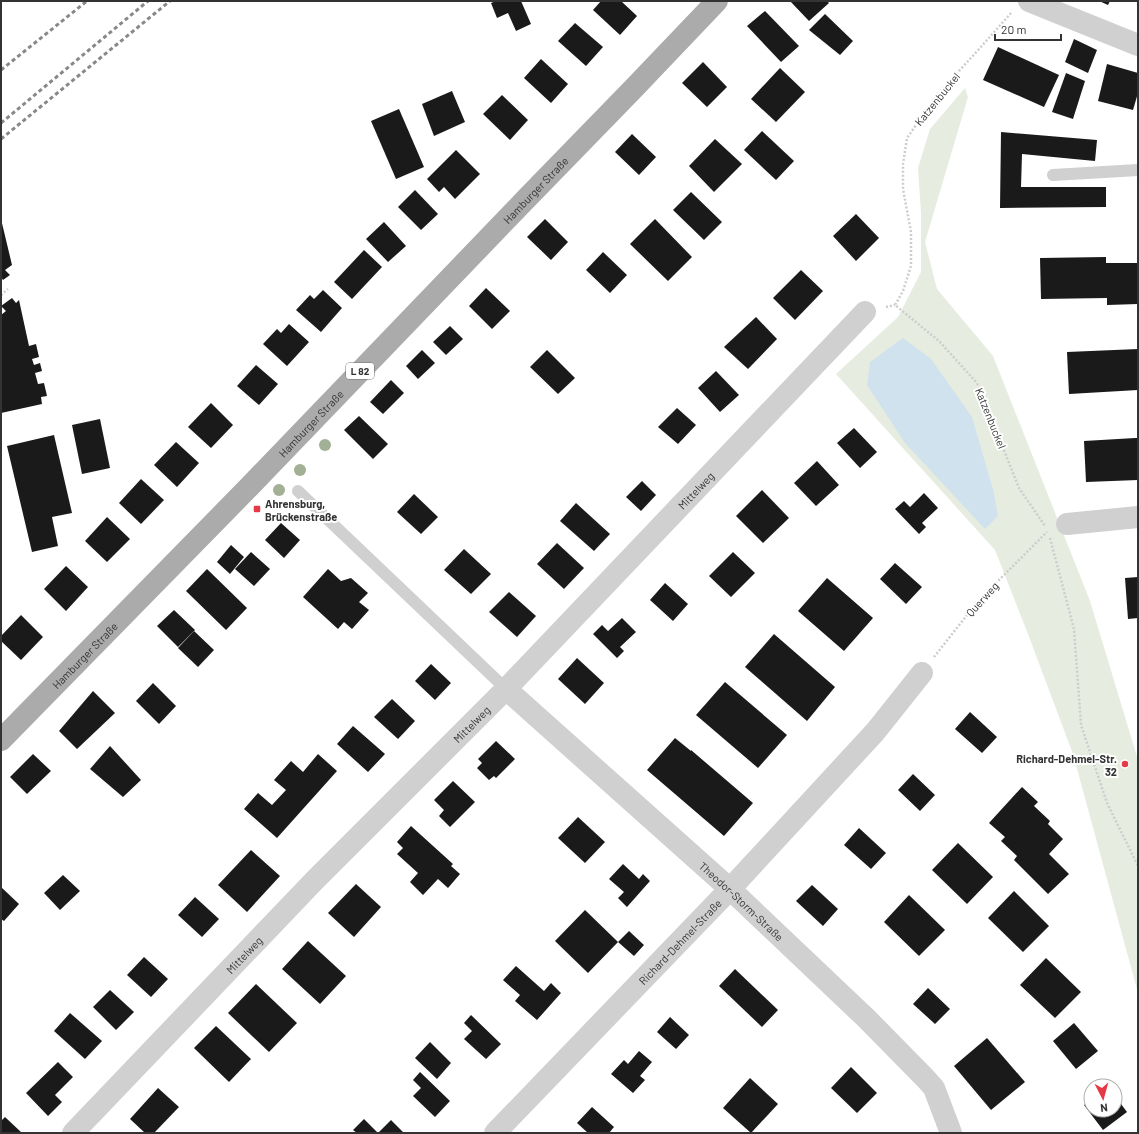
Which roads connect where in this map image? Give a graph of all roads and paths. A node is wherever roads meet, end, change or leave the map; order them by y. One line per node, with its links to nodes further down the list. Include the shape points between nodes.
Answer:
1 (717, 1): 14 (main road, Hamburger Straße / L 82, via 249,487)
2 (1021, 6): 3 (street); 11 (path, Katzenbuckel, via 937,95 907,138 903,189 911,232 911,266 903,291 895,305 939,341 977,383 1019,488)
3 (1138, 45)
4 (1138, 170): 5 (lane)
5 (1053, 175)
6 (8, 289): 7 (path)
7 (1, 295)
8 (865, 312): 13 (street, Mittelweg)
9 (298, 491): 13 (lane)
10 (1138, 517): 11 (street)
11 (1058, 528): 12 (path, Querweg, via 979,600); 15 (path, Katzenbuckel, via 1074,629 1081,725 1107,803)
12 (922, 673): 16 (street, Richard-Dehmel-Straße, via 875,732)
13 (506, 689): 16 (street, Theodor-Storm-Straße); 17 (street, Mittelweg, via 314,881)
14 (1, 740)
15 (1138, 866)
16 (730, 889): 18 (street, Richard-Dehmel-Straße); 19 (street, Theodor-Storm-Straße, via 925,1078 934,1088)
17 (73, 1133)
18 (495, 1133)
19 (951, 1133)

